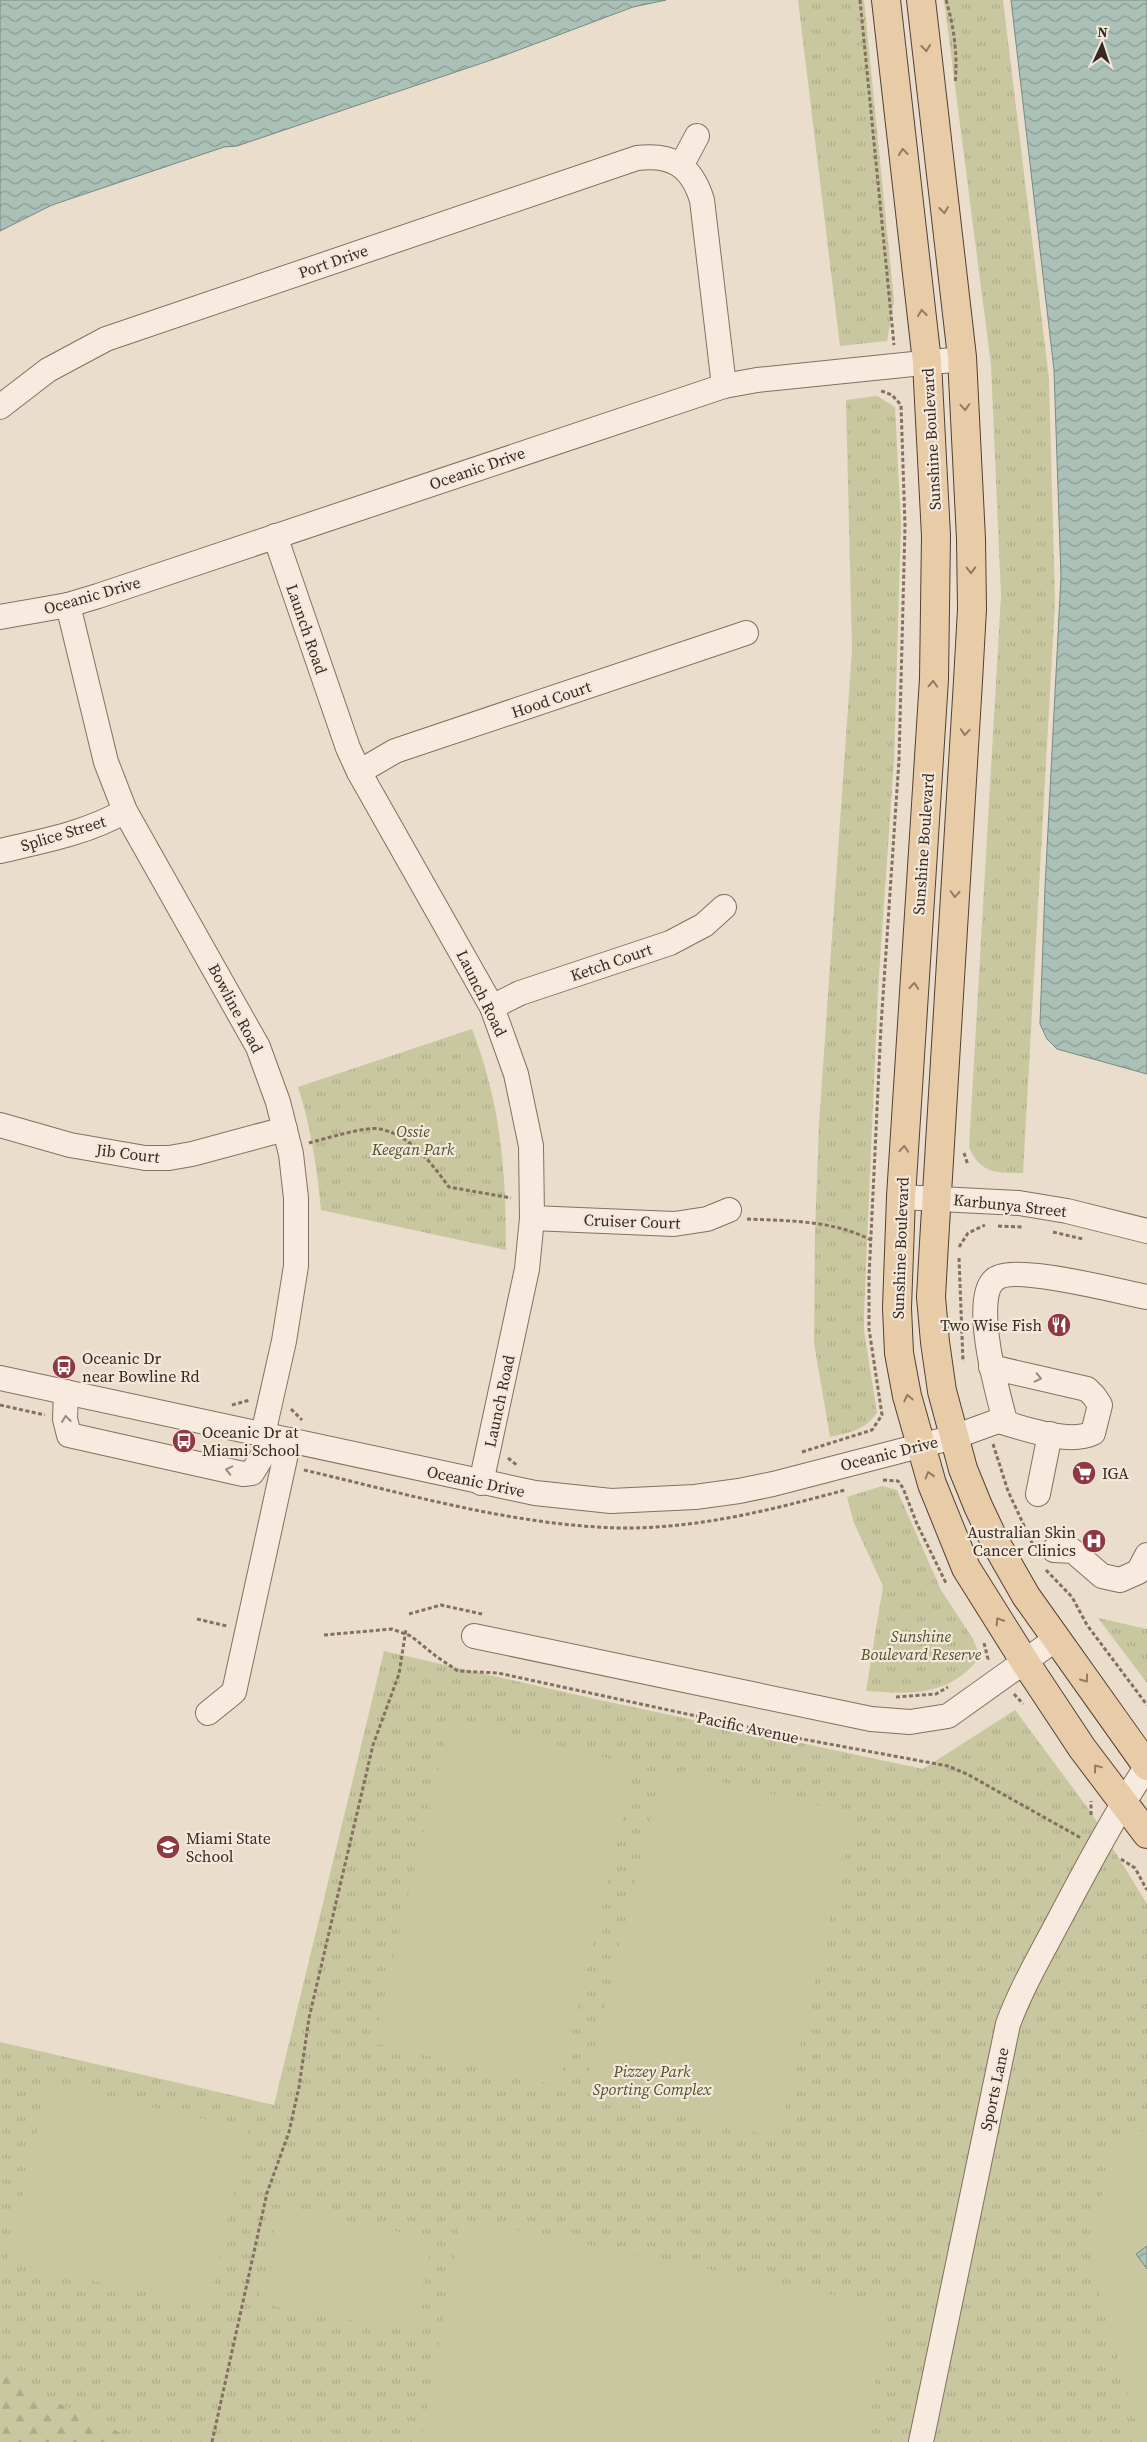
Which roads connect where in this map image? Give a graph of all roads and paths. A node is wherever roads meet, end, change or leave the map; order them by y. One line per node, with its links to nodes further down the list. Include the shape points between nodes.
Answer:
1 (860, 0): 6 (path)
2 (886, 0): 8 (main road, Sunshine Boulevard, one-way to 2)
3 (921, 0): 7 (main road, Sunshine Boulevard, one-way to 7)
4 (697, 136): 5 (street)
5 (681, 166): 9 (street, Port Drive, via 697,186 702,200); 11 (street, Port Drive, via 656,156 637,158 146,324 76,354 28,384)
6 (894, 344)
7 (962, 359): 8 (street, Oceanic Drive); 25 (main road, Sunshine Boulevard, one-way to 25, via 972,610)
8 (927, 362): 9 (street, Oceanic Drive); 24 (main road, Sunshine Boulevard, one-way to 8, via 936,608 933,451)
9 (724, 386): 12 (street, Oceanic Drive)
10 (870, 391): 29 (path, via 880,390 892,395 902,405 905,526 899,760)
11 (0, 407)
12 (276, 536): 13 (street, Oceanic Drive); 16 (street, Launch Road)
13 (68, 605): 14 (street, Oceanic Drive); 17 (street, Bowline Road, via 106,762)
14 (0, 617)
15 (746, 633): 16 (street, Hood Court, via 395,751)
16 (359, 772): 20 (street, Launch Road)
17 (125, 811): 18 (street, Splice Street, via 84,830); 22 (street, Bowline Road, via 245,1022 270,1078)
18 (0, 851)
19 (724, 906): 20 (street, Ketch Court, via 704,925 676,940 520,993)
20 (492, 1007): 26 (street, Launch Road, via 516,1074 524,1108 531,1146)
21 (0, 1125): 22 (street, Jib Court, via 70,1144 145,1158 192,1154)
22 (285, 1129): 40 (street, Bowline Road, via 296,1198 296,1266 284,1341)
23 (307, 1151): 26 (path, via 306,1143 379,1129 409,1141 449,1187)
24 (901, 1197): 25 (street, Karbunya Street); 42 (main road, Sunshine Boulevard, one-way to 24, via 899,1353 897,1308)
25 (936, 1198): 28 (street, Karbunya Street, via 1019,1203); 41 (main road, Sunshine Boulevard, via 931,1297 942,1391)
26 (533, 1209): 27 (street, Cruiser Court, via 674,1224 707,1219); 46 (street, Launch Road, via 522,1298)
27 (729, 1210): 29 (path, via 747,1219 810,1221 855,1232)
28 (1147, 1231)
29 (871, 1240): 43 (path, via 869,1329 882,1415 872,1430)
30 (1147, 1297): 31 (street, via 1030,1274 1003,1274 988,1287 986,1330)
31 (991, 1367): 38 (street); 39 (street, one-way to 39, via 1087,1389 1094,1396 1100,1405 1094,1433 1070,1438)
32 (0, 1378): 33 (street, Oceanic Drive)
33 (66, 1392): 40 (street, Oceanic Drive); 40 (street, one-way to 33, via 252,1473 243,1474 70,1435 64,1419)
34 (252, 1399): 35 (path)
35 (230, 1406)
36 (290, 1408): 37 (path)
37 (306, 1423)
38 (997, 1425): 39 (street); 41 (street, Oceanic Drive); 48 (path, via 1008,1491)
39 (1050, 1434): 47 (street)
40 (275, 1437): 46 (street, Oceanic Drive); 53 (street, Bowline Road)
41 (954, 1437): 42 (street, Oceanic Drive); 57 (main road, Sunshine Boulevard, via 963,1469 994,1540 1017,1582)
42 (920, 1446): 46 (street, Oceanic Drive, via 773,1484 695,1497 573,1498); 59 (main road, Sunshine Boulevard, one-way to 42, via 958,1551)
43 (797, 1454)
44 (508, 1458): 45 (path)
45 (521, 1469)
46 (481, 1483)
47 (1038, 1494)
48 (1044, 1555): 49 (street, via 1073,1551 1102,1576 1120,1580 1138,1572); 63 (path, via 1087,1625)
49 (1147, 1555)
50 (409, 1614): 51 (path, via 441,1605)
51 (488, 1615)
52 (197, 1619): 53 (path)
53 (248, 1631): 64 (street, Bowline Road, via 234,1692)
54 (405, 1631): 55 (path, via 392,1629); 68 (path, Pacific Avenue, via 458,1671 498,1673 802,1739 948,1766); 71 (path, via 399,1674 373,1745 309,2018 289,2132 267,2193)
55 (324, 1635)
56 (474, 1636): 59 (street, Pacific Avenue, via 871,1719 910,1722 948,1716)
57 (1056, 1639): 59 (street, Pacific Avenue); 65 (main road, one-way to 65)
58 (988, 1659): 60 (path)
59 (1024, 1662): 66 (main road, one-way to 59)
60 (982, 1663)
61 (950, 1686): 62 (path, via 936,1694)
62 (894, 1698)
63 (1147, 1705)
64 (208, 1713)
65 (1147, 1766): 66 (street, Sports Lane)
66 (1123, 1803): 67 (main road); 72 (street, Sports Lane, via 1030,1974 1008,2024)
67 (1147, 1834)
68 (1086, 1839)
69 (1121, 1859): 70 (path, via 1134,1868)
70 (1147, 1890)
71 (212, 2442)
72 (922, 2442)

